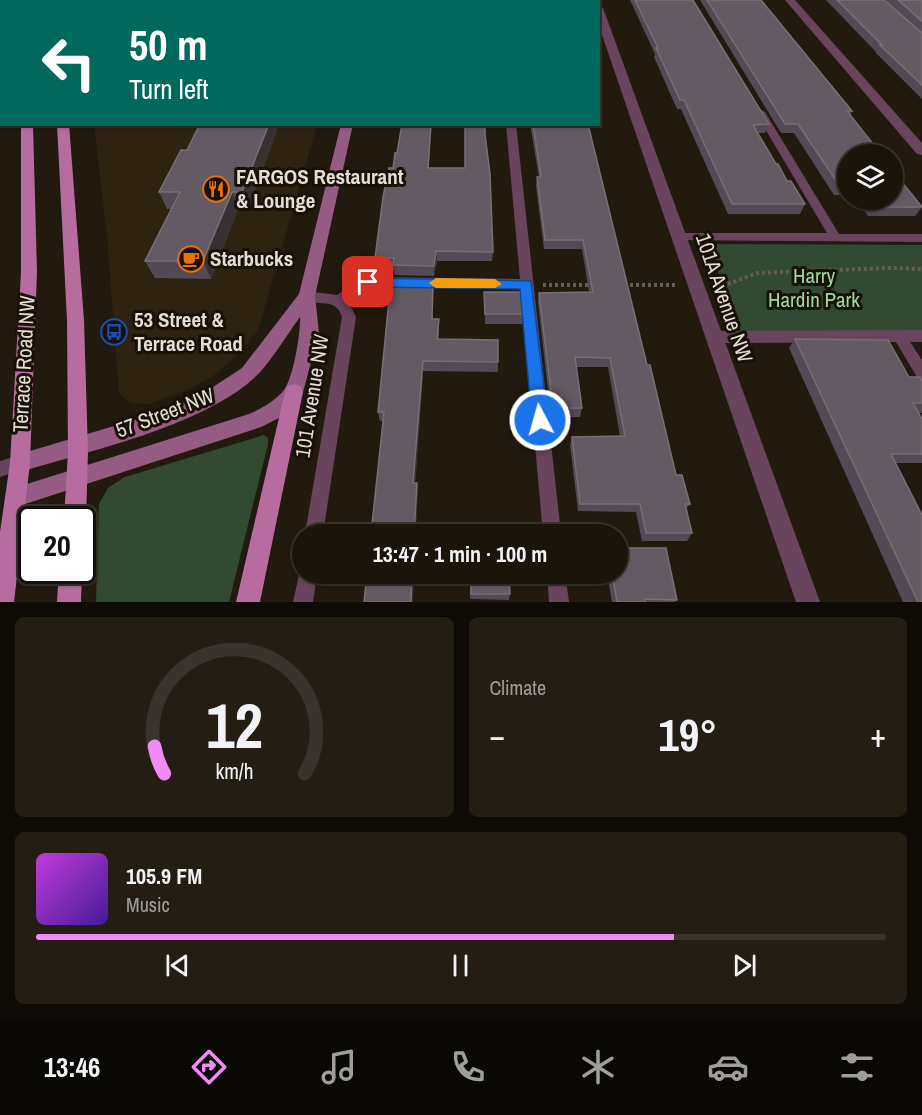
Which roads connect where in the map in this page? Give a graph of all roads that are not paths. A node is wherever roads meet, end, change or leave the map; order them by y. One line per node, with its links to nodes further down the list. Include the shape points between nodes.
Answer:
1 (790, 0): 8 (street)
2 (600, 14): 9 (street, 101A Avenue NW)
3 (752, 99): 10 (lane)
4 (27, 126): 21 (main road, Terrace Road NW, via 29,272)
5 (63, 126): 20 (main road, via 76,296)
6 (347, 126): 13 (main road, 101 Avenue NW)
7 (511, 126): 12 (lane)
8 (922, 151)
9 (679, 237): 10 (lane); 16 (street, 101A Avenue NW)
10 (835, 237): 11 (lane)
11 (922, 238)
12 (527, 284): 14 (lane, via 368,282); 27 (lane)
13 (307, 296): 14 (lane); 19 (main road, 101 Avenue NW, via 310,333); 20 (main road, 57 Street NW, via 248,373 220,393 151,423)
14 (339, 302): 26 (lane, 101 Avenue NW, via 348,310 349,317)
15 (922, 336): 16 (lane)
16 (714, 337): 36 (street, 101A Avenue NW)
17 (903, 342): 18 (lane)
18 (922, 373)
19 (294, 392): 23 (main road, 57 Street NW, via 276,410 254,422); 33 (main road)
20 (78, 444): 21 (main road, 57 Street NW); 23 (main road)
21 (20, 464): 22 (lane); 24 (main road, Terrace Road NW)
22 (0, 470)
23 (78, 478): 24 (main road, 57 Street NW); 25 (main road)
24 (8, 500): 31 (main road, Terrace Road NW)
25 (76, 506)
26 (316, 524)
27 (551, 524)
28 (70, 584): 32 (main road)
29 (306, 584): 34 (lane)
30 (557, 584): 35 (lane)
31 (2, 602)
32 (69, 602)
33 (248, 602)
34 (303, 602)
35 (559, 602)
36 (808, 602)

